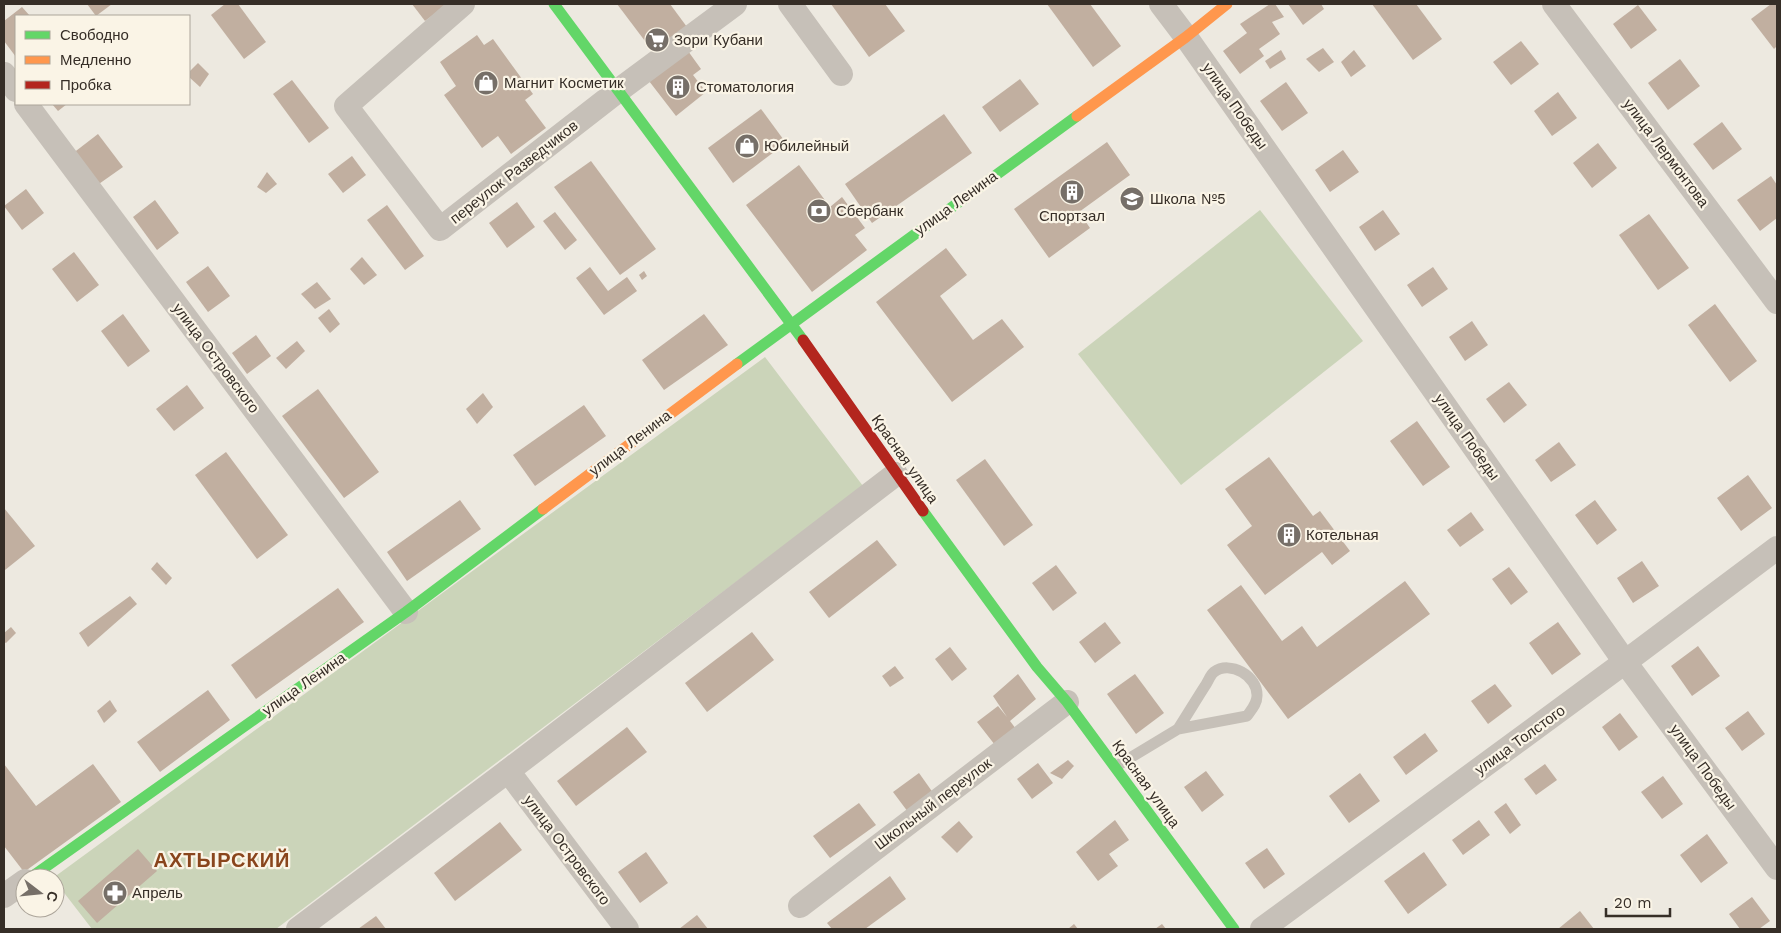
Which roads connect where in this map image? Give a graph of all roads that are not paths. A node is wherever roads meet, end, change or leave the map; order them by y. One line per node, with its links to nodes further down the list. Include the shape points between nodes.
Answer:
1 (463, 4): 12 (street, переулок Разведчиков, via 346,106 440,229)
2 (554, 4): 12 (street, Красная улица)
3 (735, 4): 12 (street)
4 (790, 4): 10 (street)
5 (1161, 4): 8 (street, улица Победы)
6 (1228, 4): 8 (street, улица Ленина)
7 (1554, 4): 14 (street, улица Лермонтова)
8 (1186, 37): 15 (street, улица Ленина); 19 (street, улица Победы)
9 (4, 74): 11 (street)
10 (841, 74)
11 (15, 89)
12 (619, 90): 15 (street, Красная улица)
13 (27, 105): 18 (street, улица Островского)
14 (1777, 302)
15 (791, 323): 16 (street, Красная улица); 18 (street, улица Ленина)
16 (896, 474): 20 (street, Красная улица, via 1037,667); 23 (street)
17 (1777, 548): 19 (street, улица Толстого)
18 (406, 612): 24 (street, улица Ленина)
19 (1625, 662): 25 (street, улица Победы); 32 (street, улица Толстого)
20 (1067, 702): 22 (street, Красная улица); 28 (street, Школьный переулок)
21 (1178, 729): 21 (lane, via 1247,716 1257,695 1255,686 1242,671 1234,668 1214,672); 22 (lane)
22 (1115, 767): 31 (street, Красная улица)
23 (508, 771): 29 (street); 30 (street, улица Островского)
24 (44, 868)
25 (1777, 868)
26 (15, 888): 27 (street)
27 (4, 896)
28 (800, 906)
29 (298, 929)
30 (626, 929)
31 (1234, 929)
32 (1262, 929)

